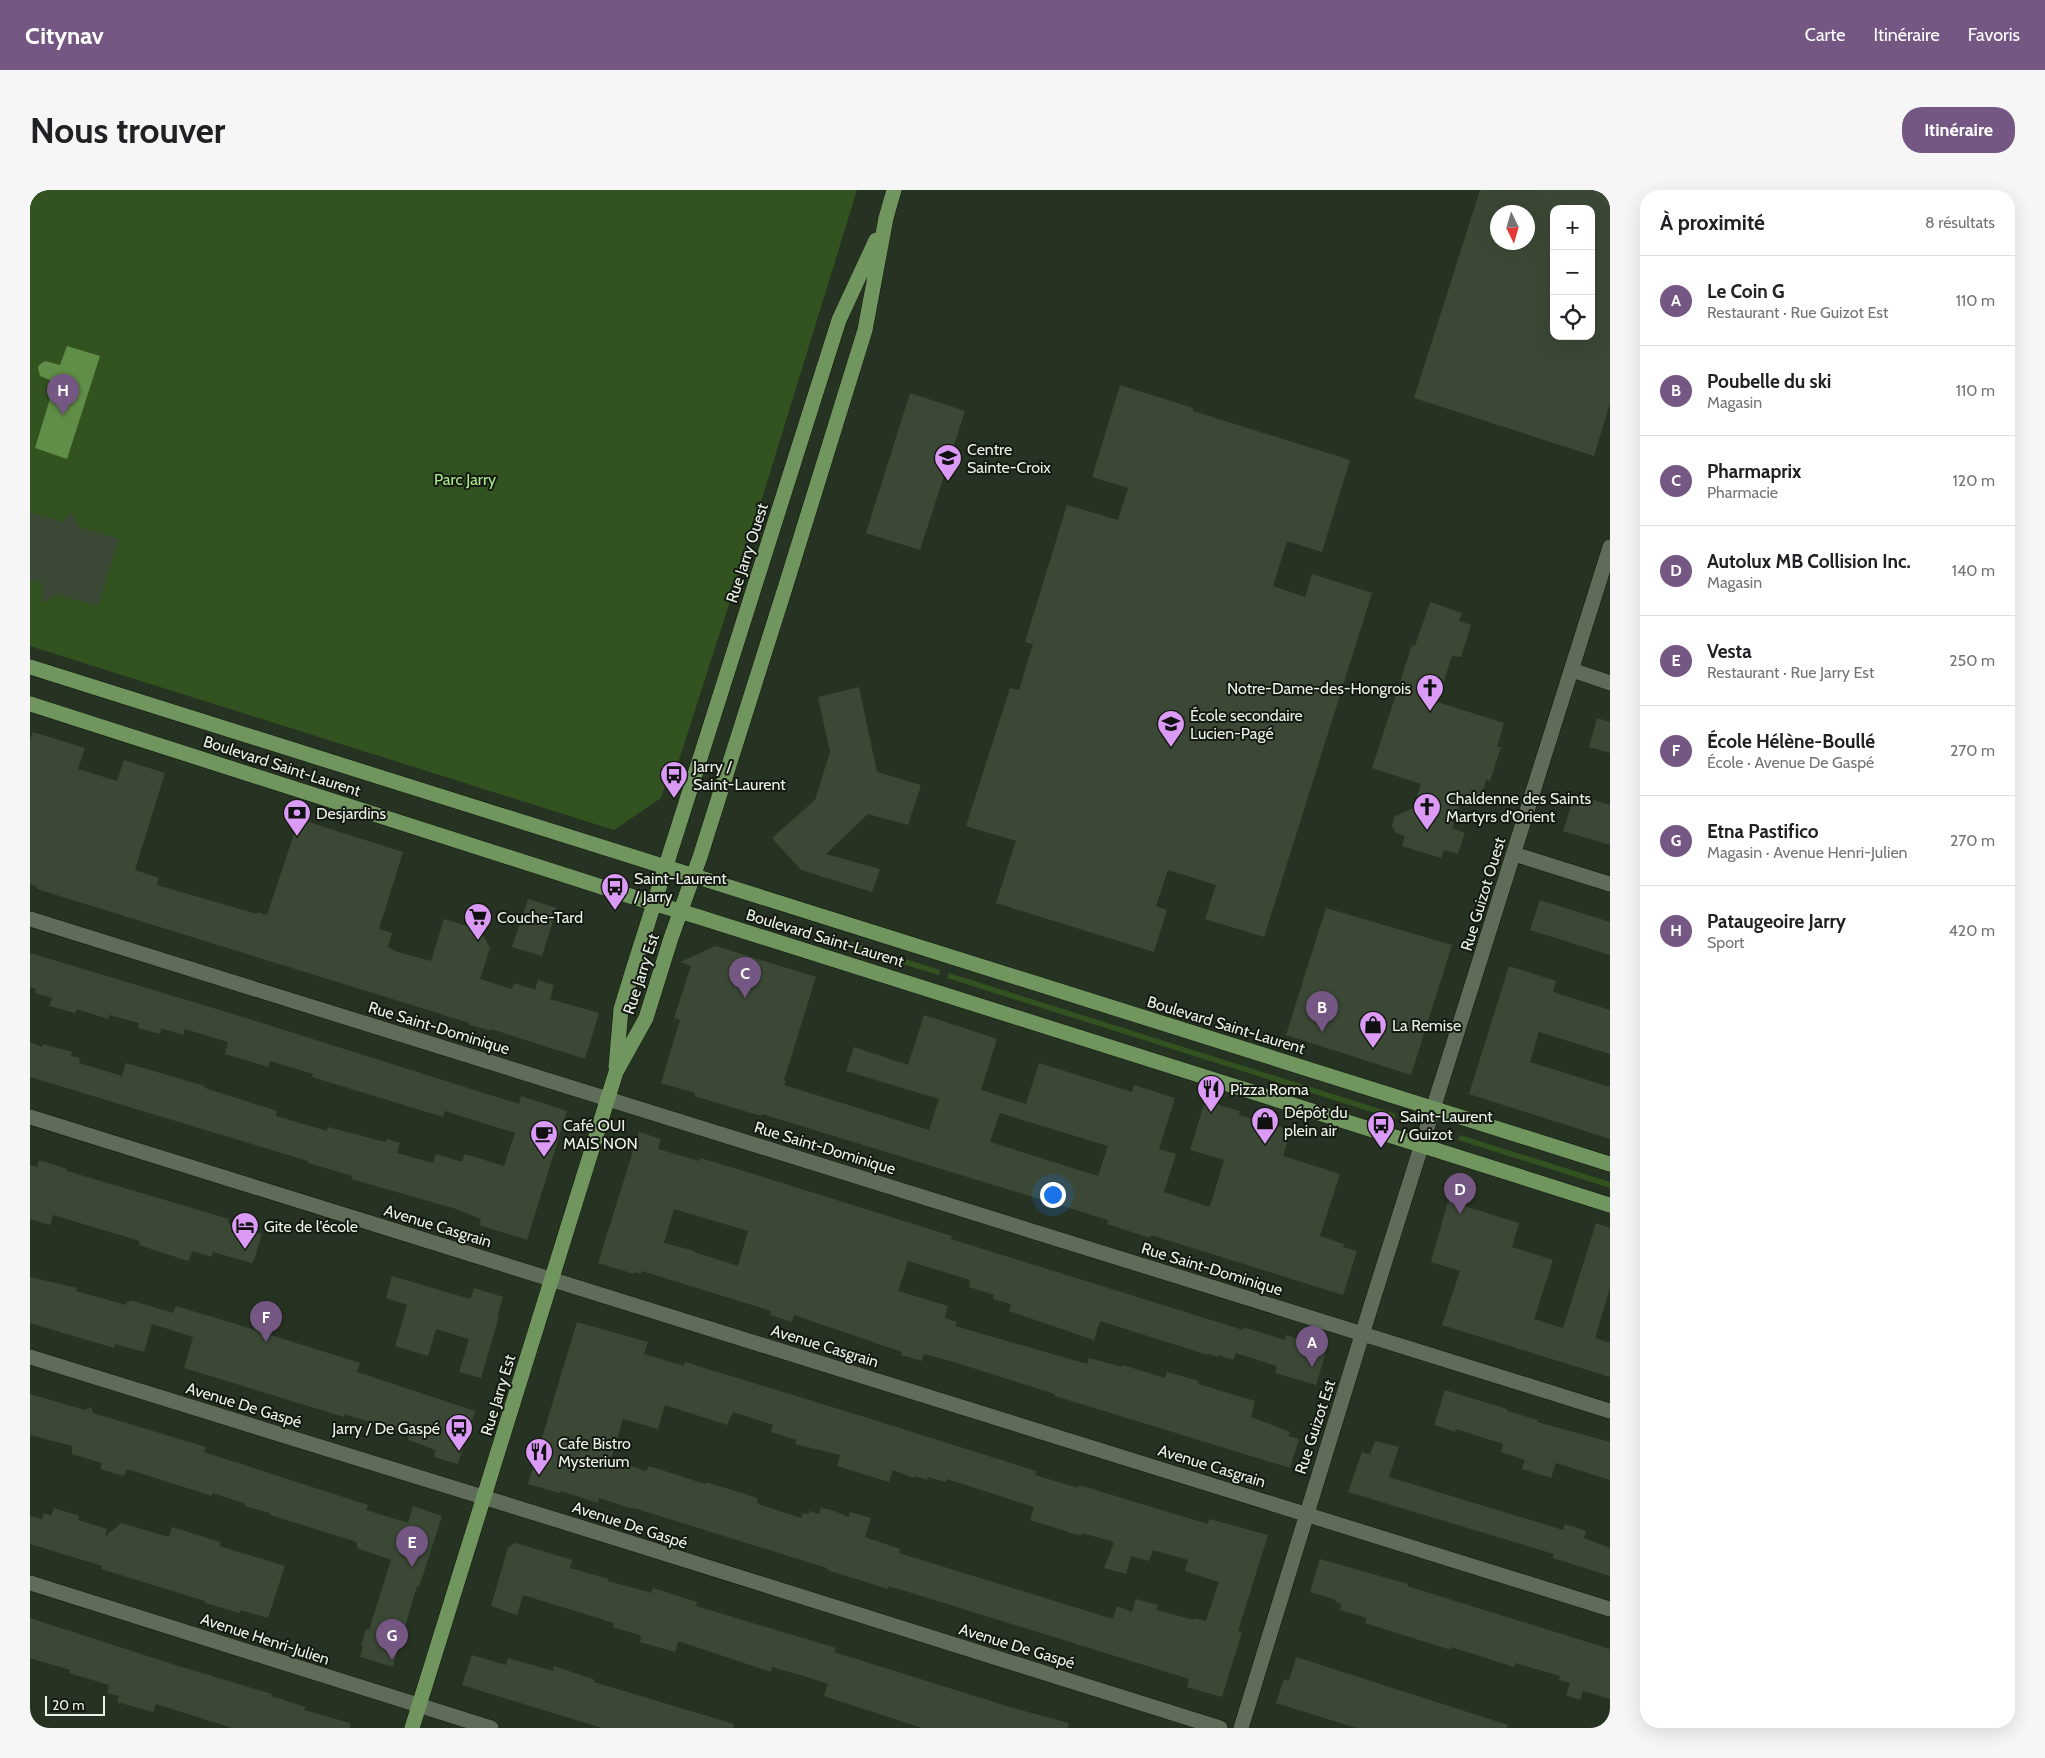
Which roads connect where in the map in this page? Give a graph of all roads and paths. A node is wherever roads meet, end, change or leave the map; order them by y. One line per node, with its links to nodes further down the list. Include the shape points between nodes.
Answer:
1 (894, 190): 2 (main road, Rue Jarry Ouest)
2 (886, 218): 9 (main road, Rue Jarry Ouest, via 839,320); 10 (main road, Rue Jarry Ouest, via 865,330)
3 (1610, 546): 5 (street, Rue Guizot Ouest)
4 (30, 668): 9 (main road, Boulevard Saint-Laurent)
5 (1572, 670): 6 (street); 8 (street, Rue Guizot Ouest)
6 (1610, 682)
7 (30, 704): 12 (main road, Boulevard Saint-Laurent)
8 (1514, 854): 11 (street); 17 (street, Rue Guizot Ouest)
9 (666, 867): 10 (main road, Boulevard Saint-Laurent); 12 (main road, Rue Jarry Ouest)
10 (694, 876): 13 (main road, Rue Jarry Ouest); 17 (main road, Boulevard Saint-Laurent)
11 (1610, 884)
12 (654, 904): 13 (main road, Boulevard Saint-Laurent); 15 (main road, Rue Jarry Est, via 621,1009)
13 (680, 911): 15 (main road, Rue Jarry Est, via 646,1018); 19 (main road, Boulevard Saint-Laurent)
14 (30, 919): 16 (street, Rue Saint-Dominique)
15 (616, 1072): 16 (main road, Rue Jarry Est)
16 (608, 1098): 22 (main road, Rue Jarry Est); 23 (street, Rue Saint-Dominique)
17 (1434, 1108): 19 (street, Rue Guizot Est); 20 (main road, Boulevard Saint-Laurent)
18 (30, 1117): 22 (street, Avenue Casgrain)
19 (1422, 1145): 21 (main road, Boulevard Saint-Laurent); 23 (street, Rue Guizot Est)
20 (1610, 1164)
21 (1610, 1205)
22 (552, 1279): 26 (main road, Rue Jarry Est); 27 (street, Avenue Casgrain)
23 (1362, 1334): 25 (street, Rue Saint-Dominique); 27 (street, Rue Guizot Est)
24 (30, 1357): 26 (street, Avenue De Gaspé)
25 (1610, 1411)
26 (484, 1498): 30 (main road, Rue Jarry Est); 33 (street, Avenue De Gaspé)
27 (1307, 1513): 29 (street, Avenue Casgrain); 34 (street, Rue Guizot Est)
28 (30, 1583): 30 (street, Avenue Henri-Julien)
29 (1610, 1608)
30 (419, 1705): 31 (main road, Rue Jarry Est); 32 (street, Avenue Henri-Julien)
31 (412, 1728)
32 (490, 1728)
33 (1220, 1728)
34 (1241, 1728)

